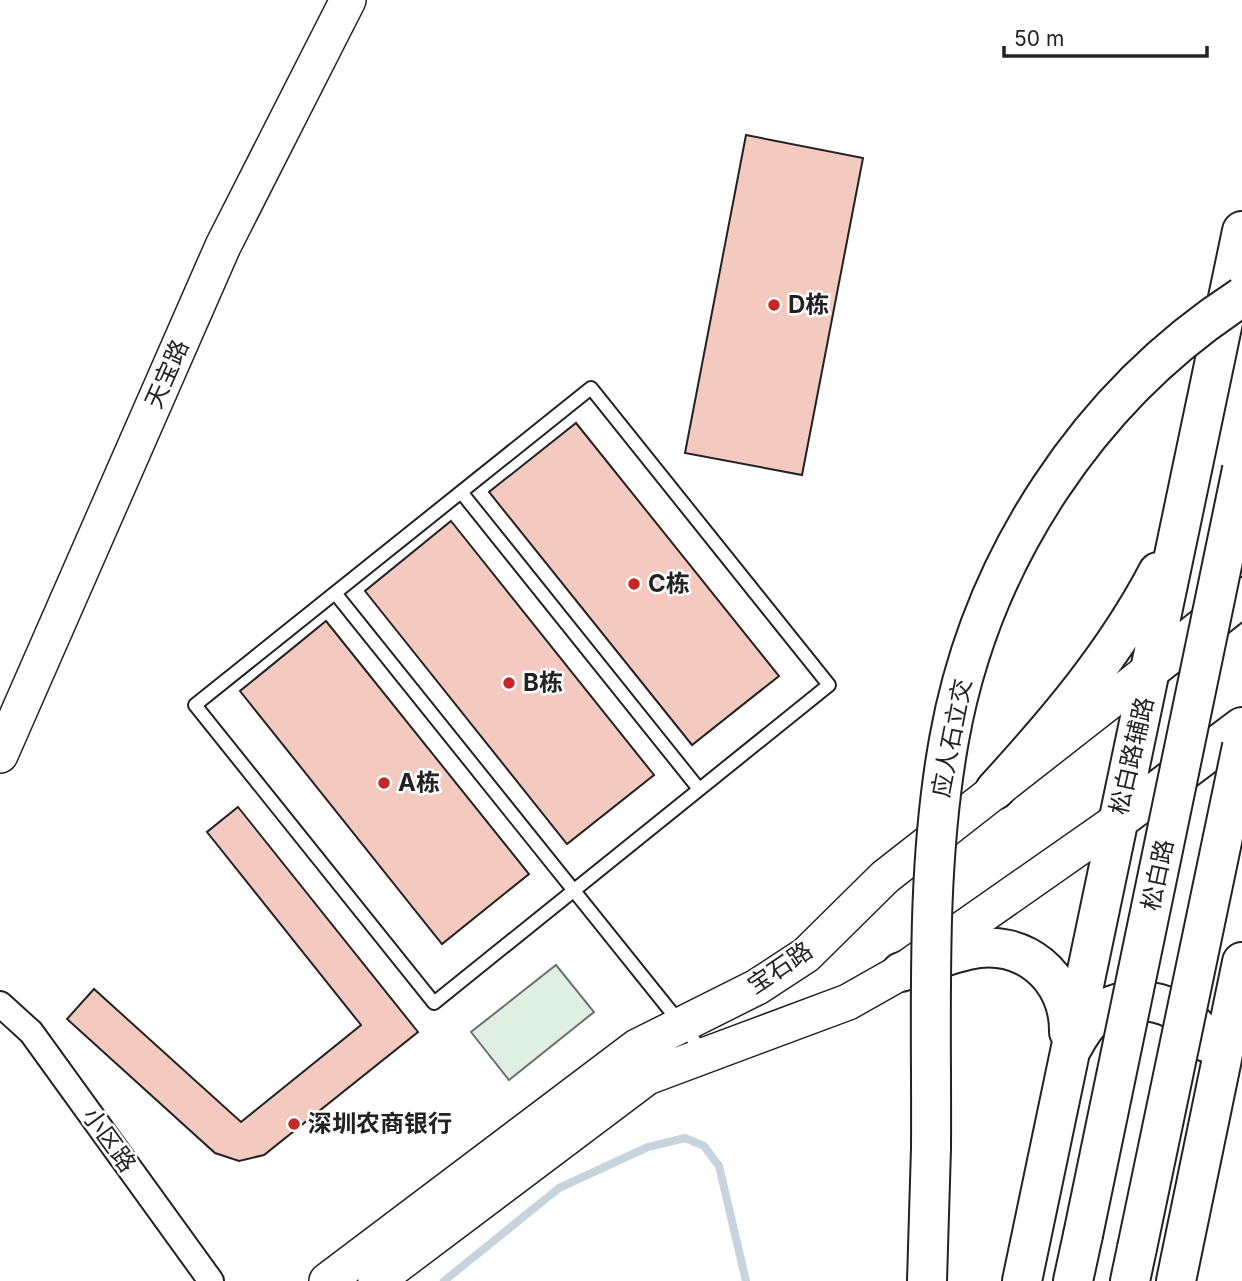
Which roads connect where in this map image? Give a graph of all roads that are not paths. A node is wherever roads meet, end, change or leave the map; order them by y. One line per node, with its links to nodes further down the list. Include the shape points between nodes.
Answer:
1 (348, 0): 12 (street, 天宝路, via 223,246)
2 (1242, 231): 6 (main road, 松白路辅路)
3 (1242, 297): 28 (main road, 应人石立交, bridge, via 1164,355 1070,456 1033,514 993,593 967,661 938,816)
4 (1242, 469): 30 (main road, 松白路, bridge)
5 (461, 492): 7 (lane); 13 (lane); 13 (lane, via 591,388 761,600 829,685)
6 (1178, 533): 9 (main road, 松白路辅路); 14 (main road, via 1100,668)
7 (335, 593): 16 (lane); 16 (lane, via 195,705 434,1003)
8 (1242, 597): 9 (main road, 宝石路)
9 (1151, 669): 14 (street, 宝石路); 15 (main road, 松白路辅路)
10 (1242, 727): 15 (main road, 宝石路)
11 (1242, 746): 24 (main road, bridge)
12 (0, 755)
13 (699, 789): 16 (lane)
14 (995, 790): 20 (street, 宝石路, via 885,877 806,956 757,987)
15 (1117, 821): 18 (street, 宝石路); 21 (main road, 松白路辅路)
16 (574, 890): 20 (lane)
17 (1242, 962): 23 (main road)
18 (901, 972): 21 (main road, via 970,949 994,948 1026,956 1048,971 1064,994); 22 (street, 宝石路, via 848,1002)
19 (0, 1004): 25 (street, 小区路, via 31,1032)
20 (682, 1024): 22 (lane); 26 (street, 宝石路, via 637,1047)
21 (1069, 1053): 23 (main road, via 1081,1029 1099,1012 1145,1000 1169,1006 1189,1019 1205,1038); 29 (main road, 松白路辅路)
22 (707, 1056): 27 (street, 宝石路, via 647,1077)
23 (1216, 1086): 31 (main road)
24 (1134, 1265)
25 (211, 1281)
26 (327, 1281)
27 (376, 1281)
28 (927, 1281)
29 (1022, 1281)
30 (1073, 1281)
31 (1176, 1281)

